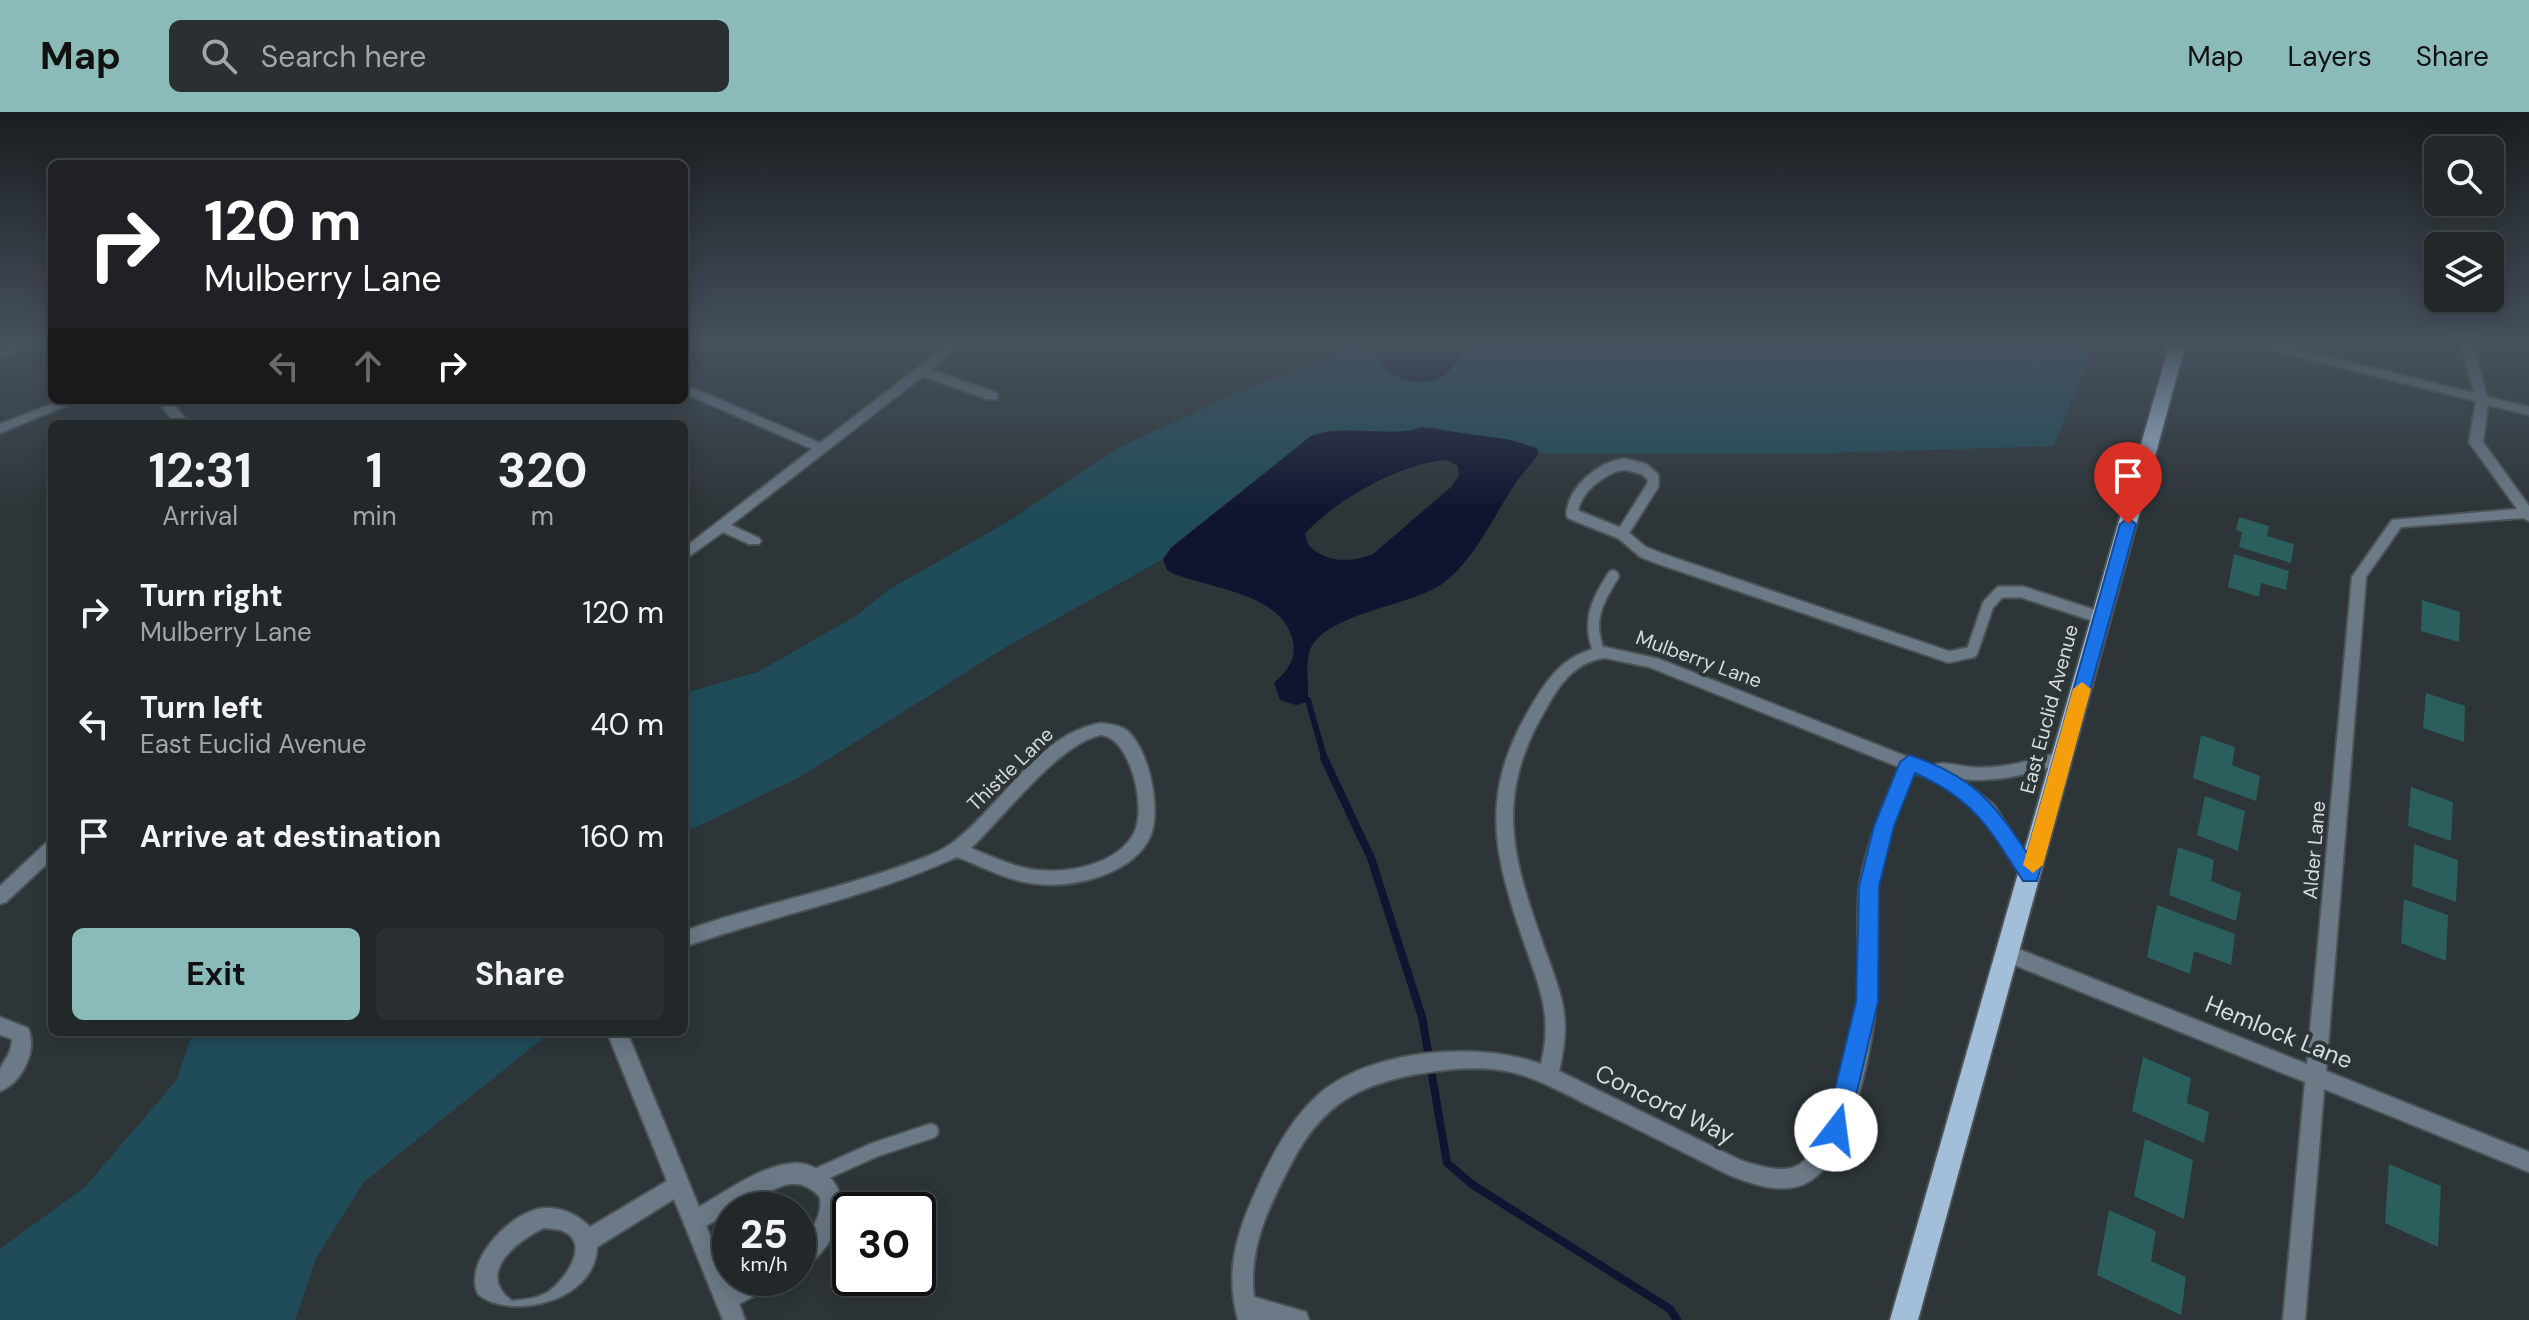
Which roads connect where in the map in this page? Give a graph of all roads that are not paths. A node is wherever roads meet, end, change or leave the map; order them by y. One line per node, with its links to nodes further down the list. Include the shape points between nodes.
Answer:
1 (710, 399): 11 (street)
2 (885, 399): 11 (street)
3 (2162, 399): 18 (main road, East Euclid Avenue)
4 (2476, 399): 5 (street)
5 (2482, 401): 8 (street); 12 (street, via 2476,442)
6 (64, 404): 10 (street)
7 (166, 404): 9 (street)
8 (2529, 411)
9 (180, 420)
10 (0, 429)
11 (822, 449): 13 (street)
12 (2527, 514): 30 (street, Alder Lane, via 2397,523 2359,577)
13 (721, 526): 15 (street); 16 (street)
14 (1622, 534): 14 (lane, via 1653,477 1642,468 1619,464 1592,477 1571,510 1578,518); 18 (lane, via 1661,559 1949,657 1972,652 1992,596 2000,592 2022,592)
15 (754, 541)
16 (688, 552)
17 (1613, 576): 19 (lane, via 1590,622)
18 (2102, 618): 20 (main road, East Euclid Avenue)
19 (1599, 652): 21 (street, Mulberry Lane, via 1654,663); 31 (street, via 1571,662 1561,672 1528,721 1503,783 1513,887 1554,1002 1557,1030)
20 (2063, 757): 21 (street, Mulberry Lane, via 2001,775 1972,776); 24 (main road, East Euclid Avenue)
21 (1909, 762): 24 (street, Mulberry Lane, via 1950,780 1988,810); 31 (street, Concord Way, via 1884,826 1869,886 1867,1002 1859,1045 1836,1130 1815,1167 1784,1179 1736,1168)
22 (957, 850): 22 (street, Thistle Lane, via 1076,737 1099,728 1129,741 1147,804 1147,823 1129,850 1112,862 1087,873 1033,877); 26 (street, Thistle Lane)
23 (48, 852): 25 (street)
24 (2030, 876): 27 (main road, East Euclid Avenue)
25 (0, 897)
26 (688, 938)
27 (2009, 954): 30 (street, Hemlock Lane); 45 (main road, East Euclid Avenue)
28 (0, 1026): 32 (street, via 21,1034 23,1053)
29 (619, 1036): 36 (street)
30 (2317, 1074): 34 (street, Hemlock Lane); 46 (street, Alder Lane)
31 (1548, 1076): 42 (street, Concord Way, via 1499,1061 1450,1061 1368,1075 1344,1085 1292,1139 1253,1217 1242,1250)
32 (0, 1082)
33 (931, 1131): 35 (lane)
34 (2529, 1162)
35 (814, 1177): 37 (street, via 783,1175); 38 (street, via 825,1186 831,1213)
36 (679, 1185): 37 (street); 39 (street)
37 (696, 1220): 41 (street)
38 (816, 1240)
39 (586, 1241): 39 (street, via 571,1222 559,1218 529,1223 492,1257 487,1272 490,1298 509,1312 537,1311 552,1304 576,1282 587,1254)
40 (732, 1296): 41 (street)
41 (726, 1299): 43 (street)
42 (1246, 1312): 44 (street)
43 (734, 1320)
44 (1298, 1320)
45 (1904, 1320)
46 (2294, 1320)

